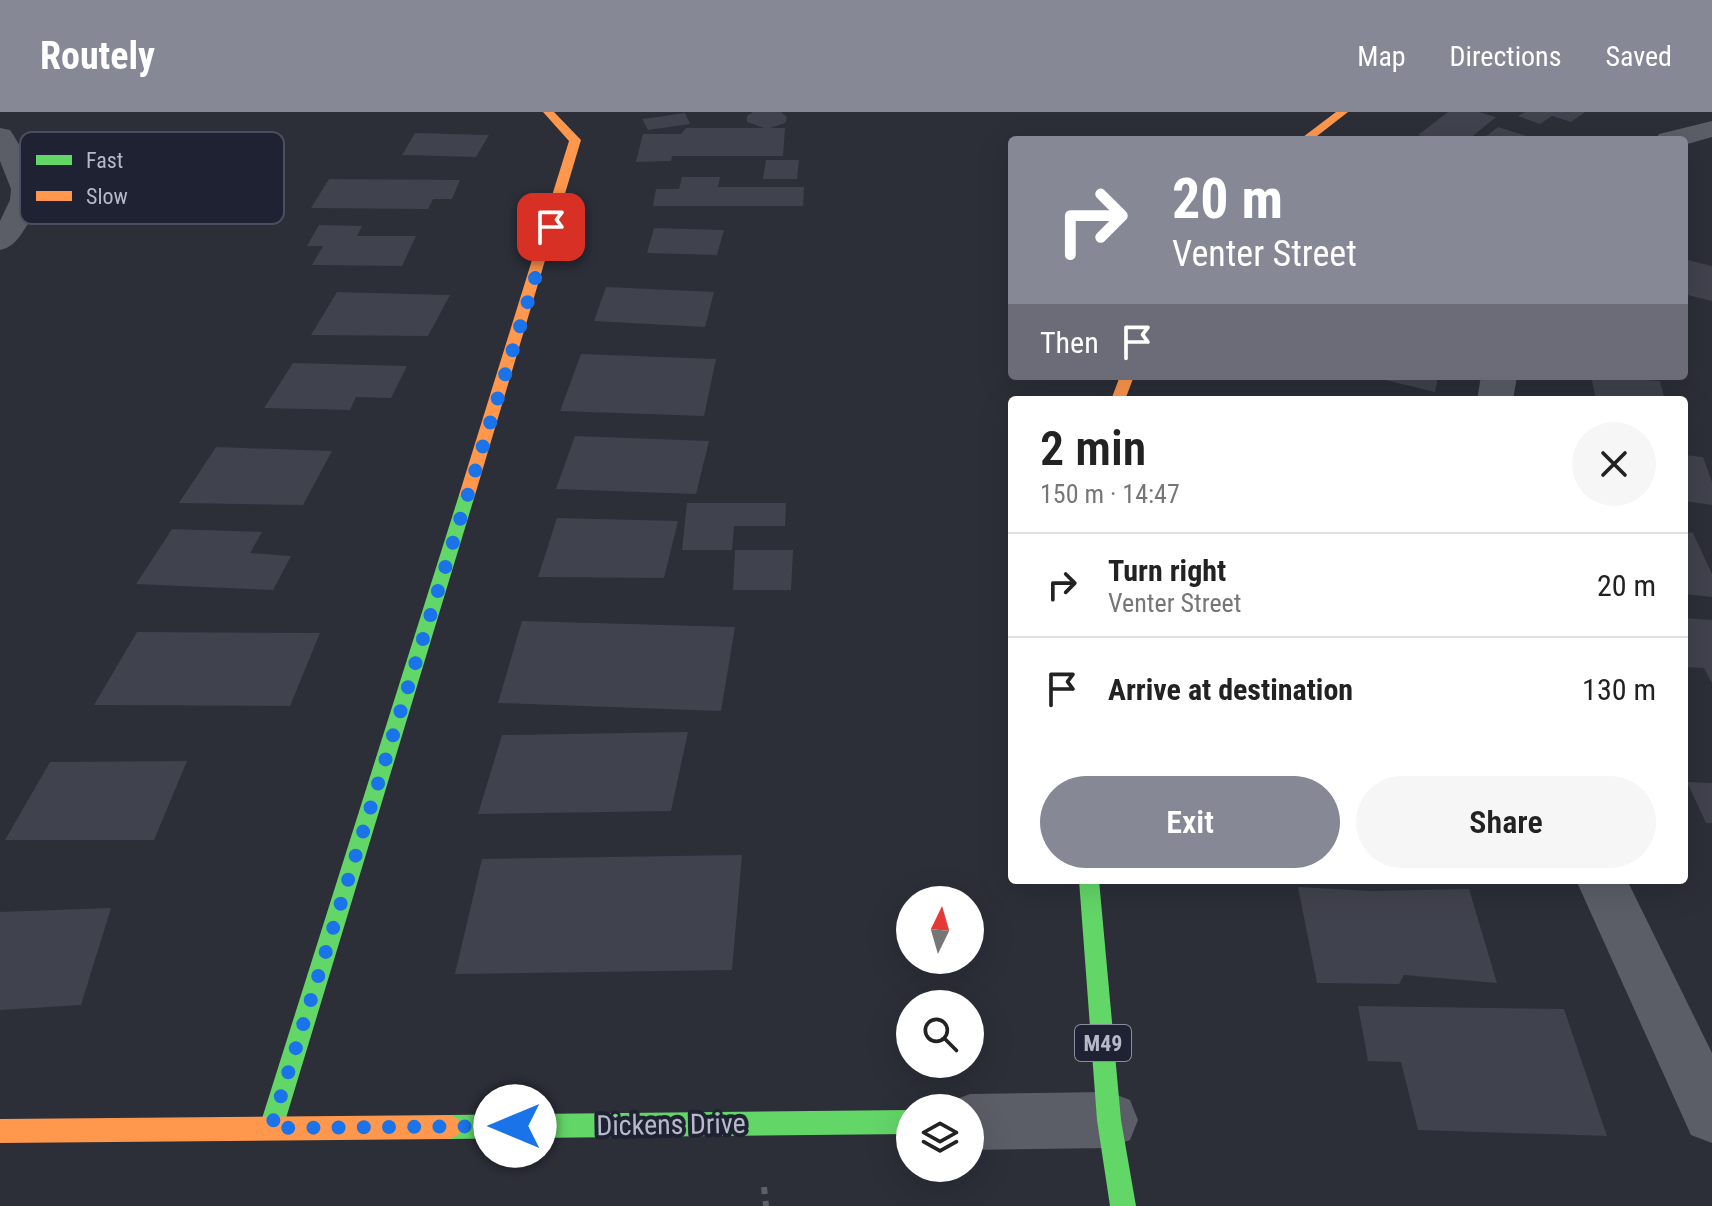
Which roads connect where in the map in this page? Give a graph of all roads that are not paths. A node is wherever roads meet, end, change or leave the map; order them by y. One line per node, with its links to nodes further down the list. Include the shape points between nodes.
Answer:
1 (548, 112): 16 (street, via 575,140 569,167)
2 (1343, 112): 5 (street)
3 (1712, 129): 6 (street)
4 (0, 136): 7 (street)
5 (1310, 136)
6 (1685, 136)
7 (20, 170)
8 (20, 212): 9 (street)
9 (0, 241)
10 (1089, 884): 13 (street, M49)
11 (1603, 884): 12 (street)
12 (1712, 1115)
13 (1109, 1120): 15 (street); 18 (street, M49)
14 (896, 1122): 16 (street, Dickens Drive)
15 (984, 1122)
16 (271, 1128): 17 (street, Dickens Drive)
17 (0, 1131)
18 (1123, 1206)

